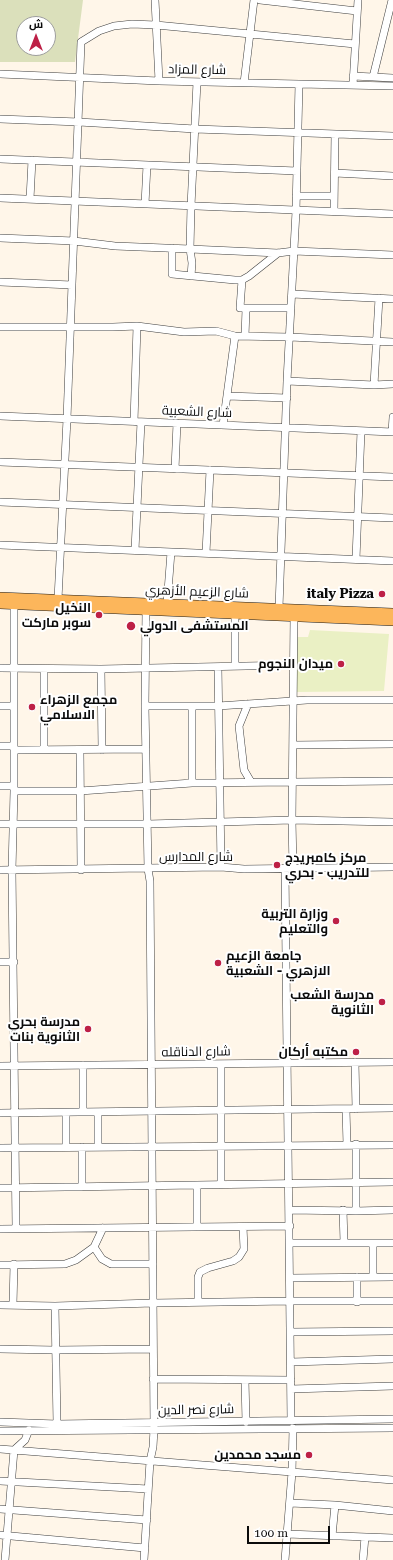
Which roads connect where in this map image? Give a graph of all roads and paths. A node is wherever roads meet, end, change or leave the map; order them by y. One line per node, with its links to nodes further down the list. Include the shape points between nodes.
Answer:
1 (155, 0): 8 (street)
2 (254, 0): 9 (street)
3 (260, 0): 6 (street)
4 (358, 0): 6 (street)
5 (392, 0): 7 (street)
6 (357, 11): 10 (street)
7 (391, 13): 13 (street)
8 (156, 25): 9 (street); 14 (street, via 114,26 99,31 81,42); 16 (street)
9 (250, 34): 10 (street); 17 (street)
10 (355, 44): 12 (street)
11 (0, 74): 14 (street, شارع المزاد)
12 (353, 76): 13 (street); 20 (street)
13 (373, 77): 15 (street)
14 (80, 78): 16 (street, شارع المزاد); 23 (street)
15 (393, 78)
16 (159, 79): 18 (street, شارع المزاد)
17 (244, 81): 18 (street, شارع المزاد); 19 (street, شارع المزاد)
18 (197, 82): 24 (street)
19 (299, 84): 20 (street, شارع المزاد); 25 (street)
20 (353, 85): 21 (street, شارع المزاد)
21 (393, 86)
22 (0, 119): 23 (street)
23 (79, 122): 24 (street); 30 (street)
24 (195, 129): 25 (street); 32 (street)
25 (299, 133): 26 (street); 33 (street)
26 (335, 134): 27 (street); 34 (street)
27 (393, 136)
28 (0, 159): 29 (street)
29 (32, 160): 30 (street); 39 (street)
30 (77, 162): 31 (street); 40 (street)
31 (146, 165): 32 (street); 41 (street)
32 (193, 167): 33 (street); 42 (street)
33 (297, 171): 36 (street)
34 (335, 173): 35 (street); 37 (street)
35 (393, 176)
36 (296, 196): 37 (street); 43 (street)
37 (334, 196): 44 (street)
38 (0, 198): 39 (street)
39 (30, 199): 40 (street)
40 (75, 201): 41 (street); 47 (street)
41 (145, 204): 42 (street)
42 (191, 206): 43 (street); 49 (street)
43 (296, 211): 44 (street); 50 (street)
44 (334, 212): 45 (street)
45 (393, 214)
46 (0, 238): 47 (street)
47 (74, 241): 48 (street, via 115,246); 56 (street)
48 (172, 248): 49 (street); 53 (street, via 172,274)
49 (190, 249): 51 (street); 53 (street)
50 (294, 251): 51 (street); 52 (street); 57 (street)
51 (278, 253): 54 (street)
52 (393, 255)
53 (191, 276): 54 (street)
54 (242, 280): 60 (street, via 240,308)
55 (0, 282): 56 (street)
56 (72, 285): 64 (street)
57 (292, 294): 58 (street); 61 (street)
58 (379, 298): 59 (street); 68 (street)
59 (393, 299)
60 (246, 308): 61 (street); 66 (street)
61 (291, 308): 67 (street)
62 (137, 326): 64 (street); 65 (street, via 184,332 216,331); 78 (street)
63 (0, 327): 64 (street)
64 (71, 327): 77 (street)
65 (235, 336): 66 (street); 73 (street)
66 (246, 336): 67 (street)
67 (290, 337): 68 (street); 70 (street)
68 (377, 341): 69 (street); 72 (street)
69 (393, 342)
70 (287, 381): 72 (street); 74 (street)
71 (393, 384): 72 (street)
72 (374, 385)
73 (227, 396): 74 (street); 80 (street)
74 (287, 398): 81 (street)
75 (0, 416): 77 (street, شارع الشعبية)
76 (393, 417): 83 (street)
77 (67, 419): 78 (street, شارع الشعبية); 85 (street)
78 (137, 422): 79 (street, شارع الشعبية); 86 (street)
79 (177, 423): 80 (street, شارع الشعبية); 87 (street)
80 (223, 425): 81 (street, شارع الشعبية)
81 (286, 428): 82 (street, شارع الشعبية); 89 (street)
82 (361, 431): 83 (street, شارع الشعبية); 90 (street)
83 (393, 432)
84 (0, 462): 85 (street)
85 (65, 464): 86 (street); 93 (street)
86 (139, 467): 87 (street); 94 (street)
87 (175, 469): 88 (street)
88 (210, 470): 89 (street); 95 (street)
89 (284, 473): 90 (street); 96 (street)
90 (359, 475): 91 (street); 97 (street)
91 (393, 477)
92 (0, 502): 93 (street)
93 (62, 505): 94 (street); 100 (street)
94 (137, 508): 95 (street); 101 (street)
95 (208, 510): 96 (street); 103 (street)
96 (283, 514): 97 (street); 104 (street)
97 (358, 517): 98 (street); 105 (street)
98 (393, 518)
99 (0, 545): 100 (street)
100 (60, 547): 101 (street); 108 (street)
101 (135, 550): 102 (street)
102 (171, 552): 103 (street); 110 (street)
103 (206, 553): 104 (street)
104 (281, 556): 105 (street); 113 (street)
105 (356, 559): 106 (street)
106 (393, 561)
107 (0, 596): 108 (main road, شارع الزعيم الأزهري)
108 (58, 599): 110 (main road, شارع الزعيم الأزهري)
109 (0, 604): 111 (main road, شارع الزعيم الأزهري)
110 (167, 604): 113 (main road, شارع الزعيم الأزهري)
111 (14, 605): 114 (main road, شارع الزعيم الأزهري); 124 (street)
112 (393, 606): 115 (street)
113 (279, 608): 115 (main road, شارع الزعيم الأزهري)
114 (146, 610): 116 (main road, شارع الزعيم الأزهري); 121 (street)
115 (393, 613)
116 (235, 614): 117 (main road, شارع الزعيم الأزهري); 120 (street)
117 (294, 616): 118 (main road, شارع الزعيم الأزهري); 119 (street)
118 (393, 621)
119 (294, 665): 120 (street); 128 (street)
120 (236, 666): 122 (street)
121 (146, 667): 122 (street); 126 (street); 132 (street)
122 (218, 667): 134 (street)
123 (0, 668): 124 (street)
124 (13, 669): 125 (street); 131 (street)
125 (44, 669): 126 (street); 140 (street)
126 (101, 669): 142 (street)
127 (393, 700): 128 (street)
128 (293, 701): 129 (street); 136 (street)
129 (248, 704): 134 (street); 146 (street, via 239,726 244,770)
130 (0, 706): 131 (street)
131 (14, 706): 138 (street)
132 (145, 706): 133 (street); 139 (street)
133 (192, 706): 134 (street); 147 (street)
134 (218, 706): 145 (street)
135 (393, 744): 136 (street)
136 (293, 745): 143 (street)
137 (0, 746): 138 (street)
138 (14, 748): 140 (street); 150 (street)
139 (146, 749): 142 (street); 149 (street)
140 (44, 750): 141 (street)
141 (80, 750): 142 (street); 151 (street)
142 (102, 750)
143 (292, 781): 144 (street); 146 (street); 152 (street)
144 (393, 781)
145 (220, 782): 146 (street); 147 (street); 153 (street)
146 (252, 782)
147 (192, 783): 149 (street)
148 (0, 786): 150 (street)
149 (146, 786): 151 (street); 158 (street)
150 (14, 788): 151 (street); 156 (street)
151 (80, 791): 157 (street)
152 (292, 820): 153 (street); 154 (street); 161 (street)
153 (220, 822): 158 (street); 159 (street)
154 (393, 822)
155 (0, 824): 156 (street)
156 (14, 824): 157 (street); 164 (street)
157 (80, 824): 158 (street); 165 (street)
158 (148, 824): 162 (street)
159 (221, 867): 161 (street, شارع المدارس); 162 (street, شارع المدارس)
160 (393, 867): 161 (street, شارع المدارس)
161 (289, 868): 170 (street)
162 (148, 869): 165 (street, شارع المدارس); 171 (street)
163 (0, 870): 164 (street, شارع المدارس)
164 (12, 870): 165 (street, شارع المدارس); 167 (street)
165 (81, 870)
166 (0, 962): 167 (street)
167 (14, 962): 175 (street)
168 (355, 1062): 169 (street, شارع الدناقله); 170 (street, شارع الدناقله); 178 (street)
169 (393, 1062)
170 (288, 1063): 172 (street, شارع الدناقله); 179 (street)
171 (152, 1064): 172 (street, شارع الدناقله); 173 (street, شارع الدناقله); 183 (street)
172 (221, 1064): 180 (street)
173 (83, 1065): 175 (street, شارع الدناقله); 181 (street)
174 (0, 1066): 175 (street, شارع الدناقله)
175 (14, 1066): 185 (street)
176 (393, 1108): 178 (street)
177 (346, 1109): 178 (street); 179 (street); 187 (street)
178 (356, 1109)
179 (289, 1110): 180 (street); 189 (street)
180 (220, 1111): 183 (street); 191 (street)
181 (83, 1112): 182 (street); 186 (street)
182 (98, 1112): 183 (street); 192 (street)
183 (152, 1112): 193 (street)
184 (0, 1113): 185 (street)
185 (15, 1113): 186 (street); 195 (street)
186 (66, 1113): 196 (street)
187 (347, 1144): 188 (street); 189 (street)
188 (356, 1144): 190 (street); 199 (street)
189 (289, 1145): 191 (street); 200 (street)
190 (393, 1145)
191 (220, 1146): 193 (street); 202 (street)
192 (98, 1147): 193 (street); 197 (street)
193 (152, 1147): 203 (street)
194 (0, 1148): 195 (street)
195 (15, 1148): 196 (street); 206 (street)
196 (66, 1148): 197 (street)
197 (82, 1148): 204 (street)
198 (393, 1182): 199 (street)
199 (356, 1183): 200 (street); 210 (street)
200 (289, 1184): 202 (street); 207 (street)
201 (197, 1185): 202 (street); 203 (street); 213 (street)
202 (221, 1185)
203 (152, 1186): 204 (street); 212 (street)
204 (82, 1187): 206 (street)
205 (0, 1188): 206 (street)
206 (17, 1188): 215 (street)
207 (290, 1210): 208 (street); 211 (street)
208 (344, 1210): 210 (street); 218 (street)
209 (393, 1210): 210 (street)
210 (356, 1211)
211 (290, 1226): 214 (street); 219 (street)
212 (153, 1227): 213 (street); 216 (street); 224 (street)
213 (197, 1227): 214 (street)
214 (243, 1227): 232 (street, via 244,1249 240,1257 200,1272)
215 (16, 1228): 216 (street); 217 (street)
216 (103, 1228): 222 (street)
217 (0, 1229)
218 (344, 1242): 219 (street); 220 (street)
219 (290, 1243): 229 (street)
220 (373, 1243): 221 (street); 226 (street)
221 (393, 1243)
222 (94, 1247): 223 (street, via 70,1263); 224 (street, via 102,1259 111,1264)
223 (14, 1264): 225 (street); 236 (street)
224 (153, 1264): 234 (street)
225 (0, 1265)
226 (373, 1276): 227 (street); 228 (street)
227 (357, 1277): 229 (street); 233 (street)
228 (393, 1277)
229 (290, 1278): 230 (street)
230 (290, 1301): 232 (street); 233 (street); 239 (street)
231 (393, 1301): 233 (street)
232 (198, 1302): 234 (street)
233 (357, 1302)
234 (153, 1303): 237 (street); 241 (street)
235 (0, 1305): 236 (street)
236 (13, 1305): 237 (street)
237 (55, 1306): 242 (street)
238 (393, 1331): 239 (street)
239 (291, 1332): 244 (street)
240 (0, 1349): 242 (street)
241 (153, 1349): 242 (street); 245 (street)
242 (55, 1350): 254 (street)
243 (393, 1359): 244 (street)
244 (291, 1362): 247 (street)
245 (153, 1379): 246 (street); 255 (street)
246 (245, 1380): 247 (street); 253 (street)
247 (291, 1380): 249 (street)
248 (393, 1386): 249 (street)
249 (291, 1389): 251 (street)
250 (393, 1419): 251 (street, شارع نصر الدين)
251 (291, 1421): 253 (street, شارع نصر الدين)
252 (0, 1422): 254 (street, شارع نصر الدين)
253 (246, 1422): 255 (street, شارع نصر الدين)
254 (58, 1424): 255 (street, شارع نصر الدين)
255 (154, 1426): 256 (street, شارع نصر الدين); 258 (street, شارع نصر الدين); 262 (street)
256 (293, 1428): 257 (street, شارع نصر الدين); 263 (street)
257 (393, 1428)
258 (29, 1430): 259 (street, شارع نصر الدين); 261 (street, via 25,1440)
259 (0, 1431)
260 (0, 1449): 261 (street)
261 (14, 1450): 262 (street); 266 (street)
262 (150, 1461): 263 (street); 267 (street)
263 (292, 1472): 264 (street); 268 (street)
264 (393, 1480)
265 (0, 1481): 266 (street)
266 (12, 1482): 267 (street); 271 (street)
267 (148, 1489): 273 (street)
268 (290, 1503): 269 (street); 274 (street)
269 (335, 1505): 272 (street); 276 (street)
270 (0, 1509): 271 (street)
271 (10, 1510): 273 (street); 275 (street)
272 (393, 1511)
273 (147, 1520): 279 (street)
274 (287, 1534): 276 (street); 282 (street)
275 (4, 1536): 279 (street); 280 (street)
276 (332, 1536): 277 (street)
277 (365, 1537): 278 (street); 283 (street)
278 (393, 1538)
279 (145, 1548): 281 (street)
280 (5, 1560)
281 (144, 1560)
282 (285, 1560)
283 (363, 1560)

